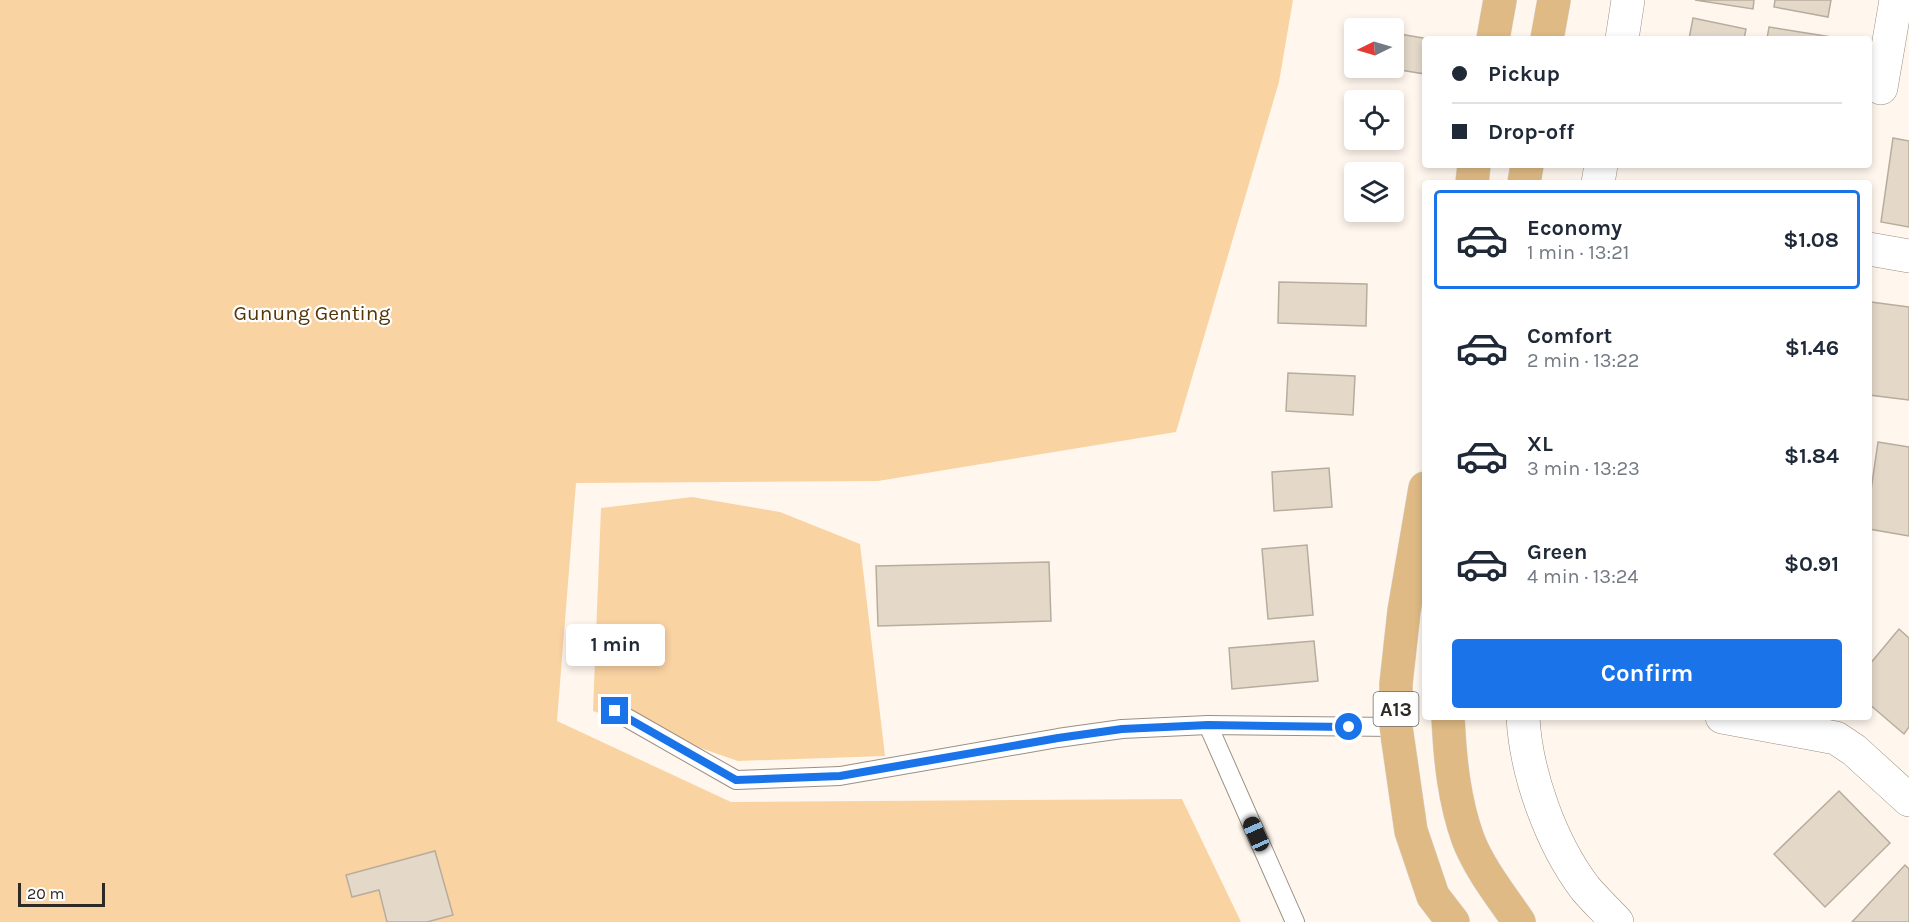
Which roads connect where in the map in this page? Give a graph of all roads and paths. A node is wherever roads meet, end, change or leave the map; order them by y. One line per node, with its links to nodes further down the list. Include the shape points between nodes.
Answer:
1 (1500, 0): 5 (main road)
2 (1554, 0): 6 (main road)
3 (1628, 0): 7 (street)
4 (1896, 0): 8 (street)
5 (1494, 36)
6 (1548, 36)
7 (1622, 36)
8 (1881, 88)
9 (1872, 250): 10 (street)
10 (1909, 256)
11 (1422, 505): 17 (main road, A13, via 1404,610)
12 (615, 711): 16 (lane, via 736,780 840,776 1122,729)
13 (1448, 720): 21 (main road, A13, via 1455,796 1469,842)
14 (1523, 720): 22 (street, via 1530,762 1550,825 1586,889)
15 (1776, 721): 18 (street, via 1836,738)
16 (1208, 725): 17 (lane); 19 (lane)
17 (1396, 728): 20 (main road, A13, via 1411,831 1433,896)
18 (1909, 800)
19 (1295, 922)
20 (1453, 922)
21 (1519, 922)
22 (1617, 922)

